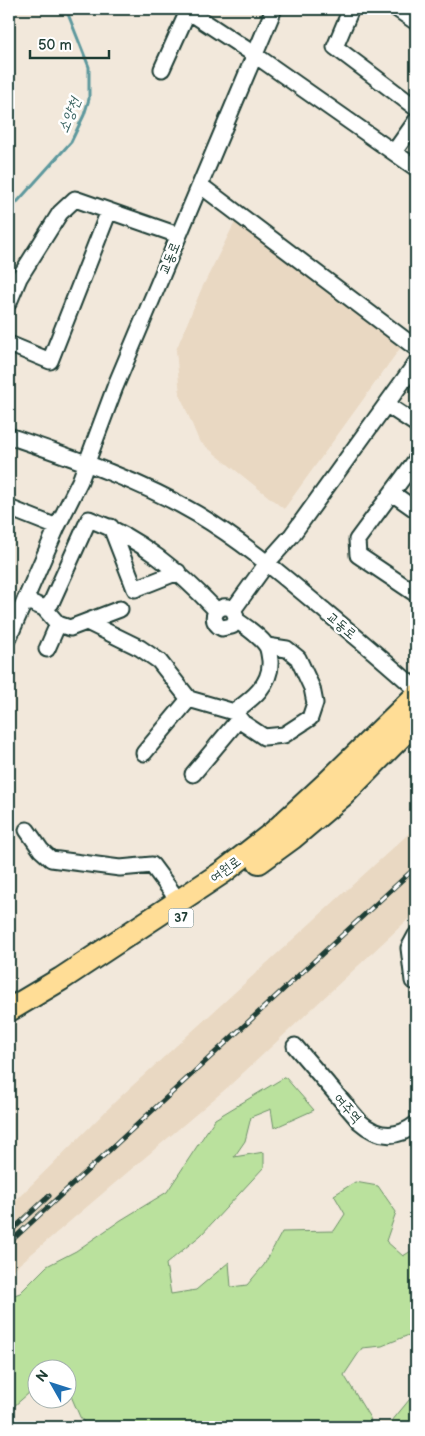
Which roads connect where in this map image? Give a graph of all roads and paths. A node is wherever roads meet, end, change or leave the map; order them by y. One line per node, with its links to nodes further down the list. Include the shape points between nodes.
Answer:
1 (187, 9): 6 (street); 7 (street)
2 (274, 9): 6 (street, 교동로)
3 (351, 9): 8 (street, via 335,47)
4 (397, 9): 5 (street)
5 (416, 22)
6 (255, 55): 10 (street); 12 (street, 교동로)
7 (162, 69)
8 (416, 108)
9 (416, 121): 10 (street)
10 (394, 152): 11 (street)
11 (416, 168)
12 (200, 185): 14 (street, 교동로); 17 (street)
13 (109, 211): 14 (street); 15 (street, via 75,199 60,213 24,270); 16 (street, via 50,361)
14 (178, 235): 23 (street, 교동로)
15 (9, 302)
16 (9, 344)
17 (416, 348)
18 (416, 363): 19 (street)
19 (387, 404): 20 (street); 29 (street, via 292,535)
20 (416, 424)
21 (9, 436): 23 (street, 교동로)
22 (416, 460): 24 (street)
23 (87, 464): 27 (street); 29 (street, 교동로, via 197,514)
24 (392, 493): 26 (street); 31 (street, via 357,540 358,555)
25 (9, 508): 27 (street)
26 (416, 510)
27 (57, 527): 32 (street)
28 (110, 527): 30 (street); 30 (street, via 135,589); 33 (street, via 89,519 51,603)
29 (267, 563): 35 (street); 41 (street, 교동로)
30 (178, 572): 35 (street, via 216,610 230,608)
31 (416, 594)
32 (25, 600): 33 (street); 38 (street)
33 (44, 608): 37 (street)
34 (120, 609): 36 (street)
35 (234, 615): 39 (street)
36 (87, 622): 37 (street, via 70,628); 43 (street, via 159,661)
37 (58, 624): 40 (street)
38 (9, 636)
39 (267, 646): 44 (street, via 271,669 264,685); 44 (street, via 287,648 298,658 315,703 310,718 284,736 264,737)
40 (47, 649)
41 (416, 689)
42 (416, 696): 48 (highway, 여원로 / 37)
43 (189, 699): 44 (street); 46 (street)
44 (236, 715): 47 (street)
45 (416, 722): 48 (highway, 여원로 / 37)
46 (144, 754)
47 (193, 774)
48 (336, 788): 50 (highway, 여원로 / 37); 56 (highway, 여원로 / 37, via 292,838 202,905)
49 (27, 830): 51 (street, via 50,859 120,868 152,866)
50 (273, 833): 51 (highway, via 247,841); 55 (highway, 여원로 / 37, via 215,877)
51 (172, 892): 54 (highway)
52 (416, 935): 53 (street, via 409,948)
53 (413, 981)
54 (9, 996)
55 (9, 1010)
56 (9, 1027)
57 (295, 1046): 58 (street, 여주역, via 369,1130 400,1134)
58 (416, 1124)

